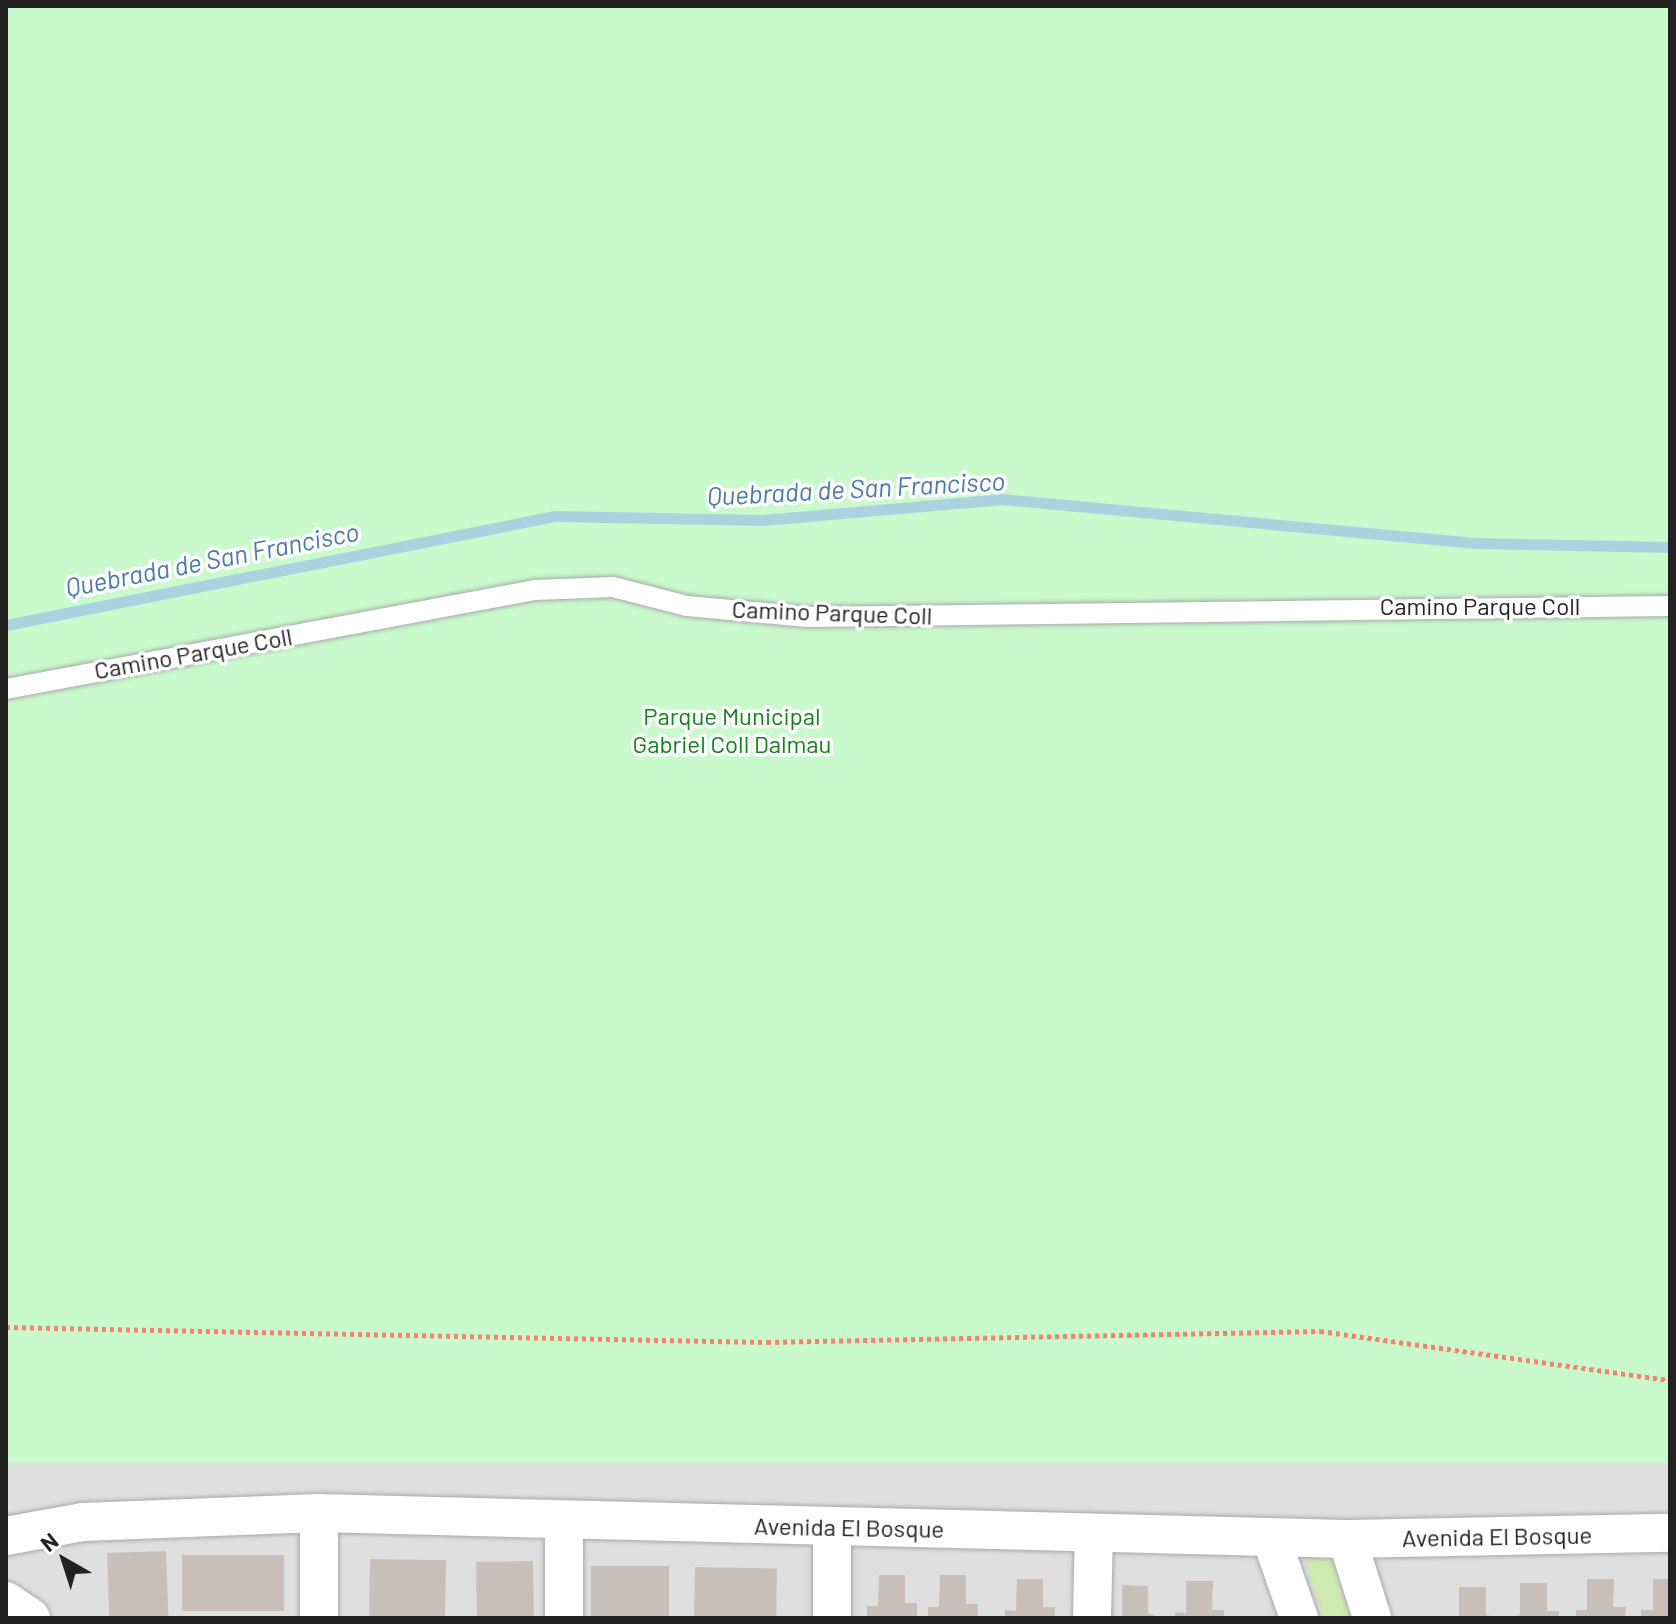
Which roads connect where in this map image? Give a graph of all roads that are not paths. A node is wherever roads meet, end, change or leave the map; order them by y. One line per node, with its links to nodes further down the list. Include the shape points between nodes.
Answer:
1 (1670, 606): 2 (lane, Camino Parque Coll, via 808,617 687,606 613,587 535,590)
2 (6, 689)
3 (319, 1513): 4 (street, Avenida El Bosque); 6 (street, Avenida El Bosque); 14 (street)
4 (564, 1520): 5 (street, Avenida El Bosque); 15 (street)
5 (832, 1527): 7 (street, Avenida El Bosque); 16 (street)
6 (17, 1532): 11 (street, Avenida El Bosque)
7 (1094, 1533): 9 (street, Avenida El Bosque); 17 (street)
8 (1670, 1533): 10 (street, Avenida El Bosque)
9 (1271, 1538): 10 (street, Avenida El Bosque); 18 (street)
10 (1347, 1539): 19 (street)
11 (6, 1563)
12 (6, 1601): 13 (street)
13 (31, 1618)
14 (319, 1618)
15 (564, 1618)
16 (832, 1618)
17 (1092, 1618)
18 (1299, 1618)
19 (1372, 1618)

